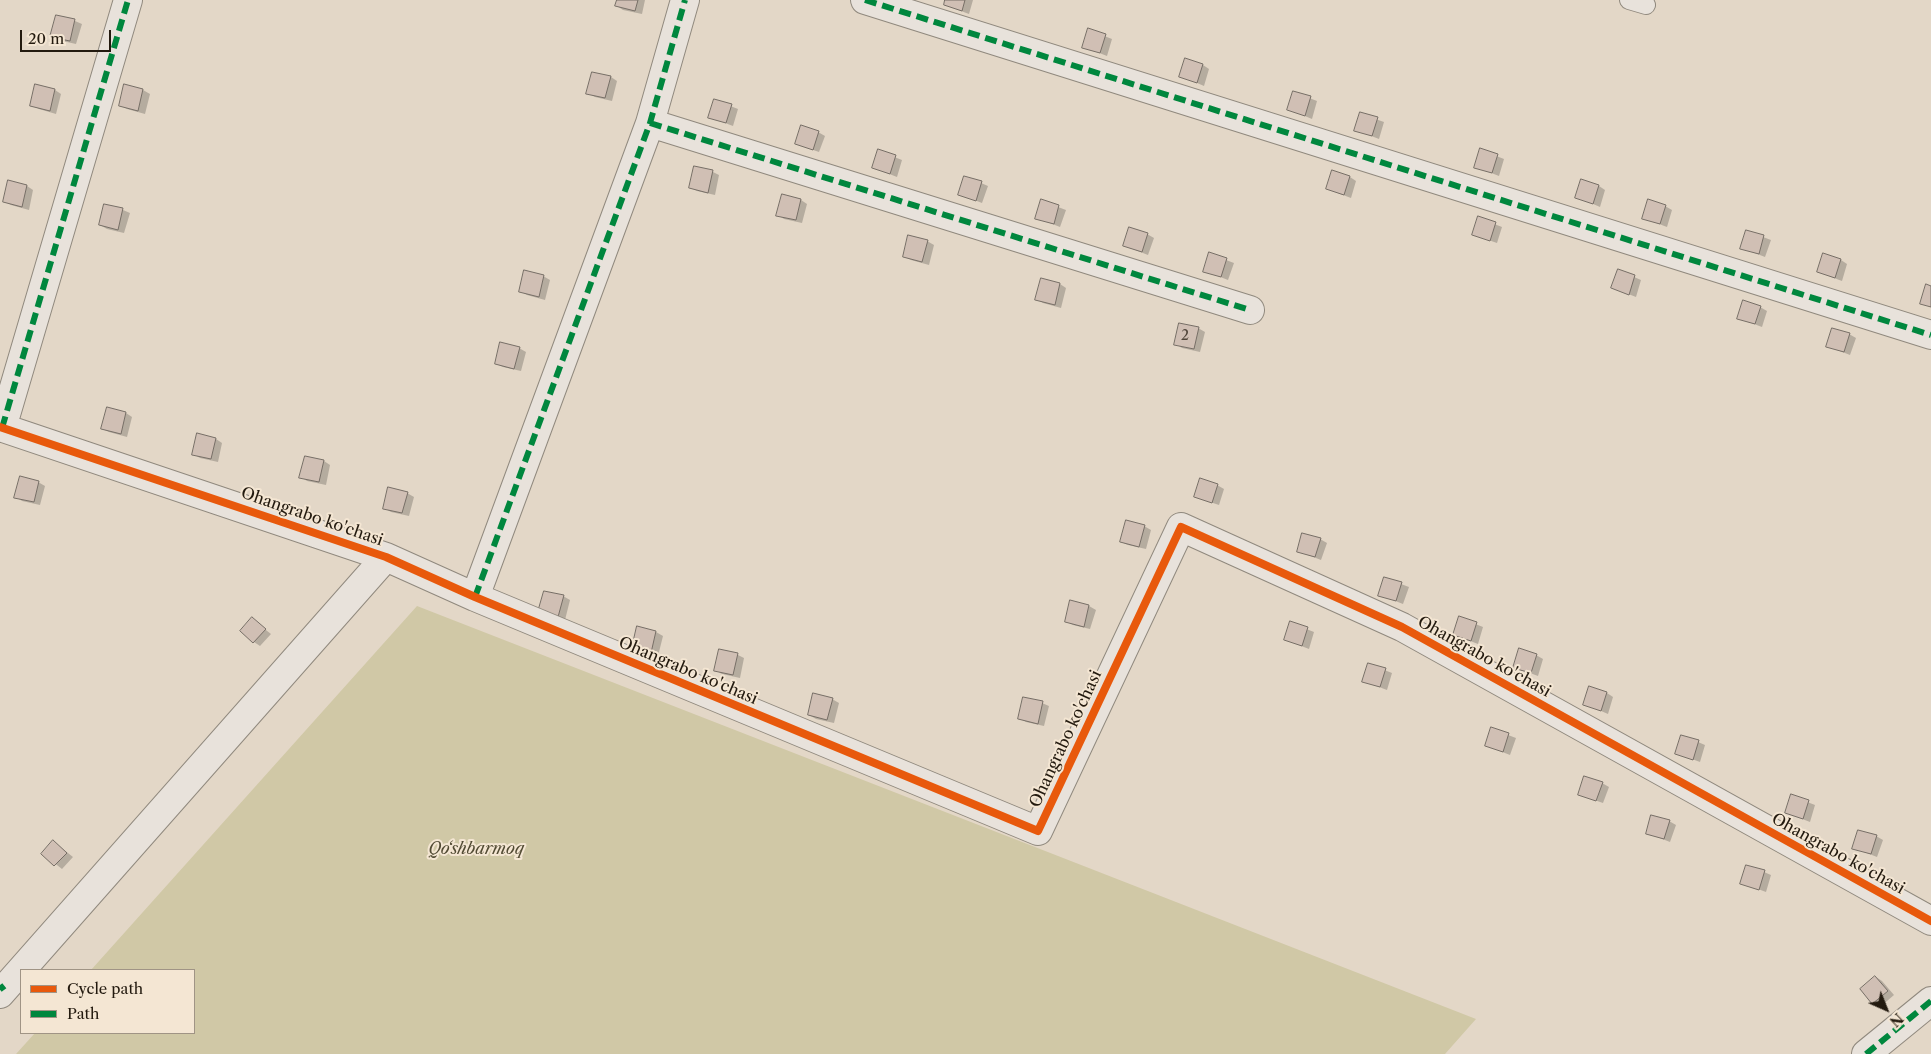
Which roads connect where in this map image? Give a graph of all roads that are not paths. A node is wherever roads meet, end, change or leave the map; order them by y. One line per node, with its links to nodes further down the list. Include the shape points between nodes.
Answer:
1 (128, 0): 9 (street)
2 (684, 0): 6 (street)
3 (865, 0): 8 (street)
4 (1629, 0): 5 (lane)
5 (1646, 5)
6 (650, 123): 7 (street); 11 (street)
7 (1250, 310)
8 (1931, 335)
9 (1, 428): 10 (street, Ohangrabo ko'chasi)
10 (386, 557): 11 (street, Ohangrabo ko'chasi); 13 (street)
11 (475, 597): 12 (street, Ohangrabo ko'chasi, via 1038,831 1180,527 1402,627)
12 (1931, 921)
13 (1, 990)
14 (1931, 1001): 15 (street)
15 (1866, 1054)

